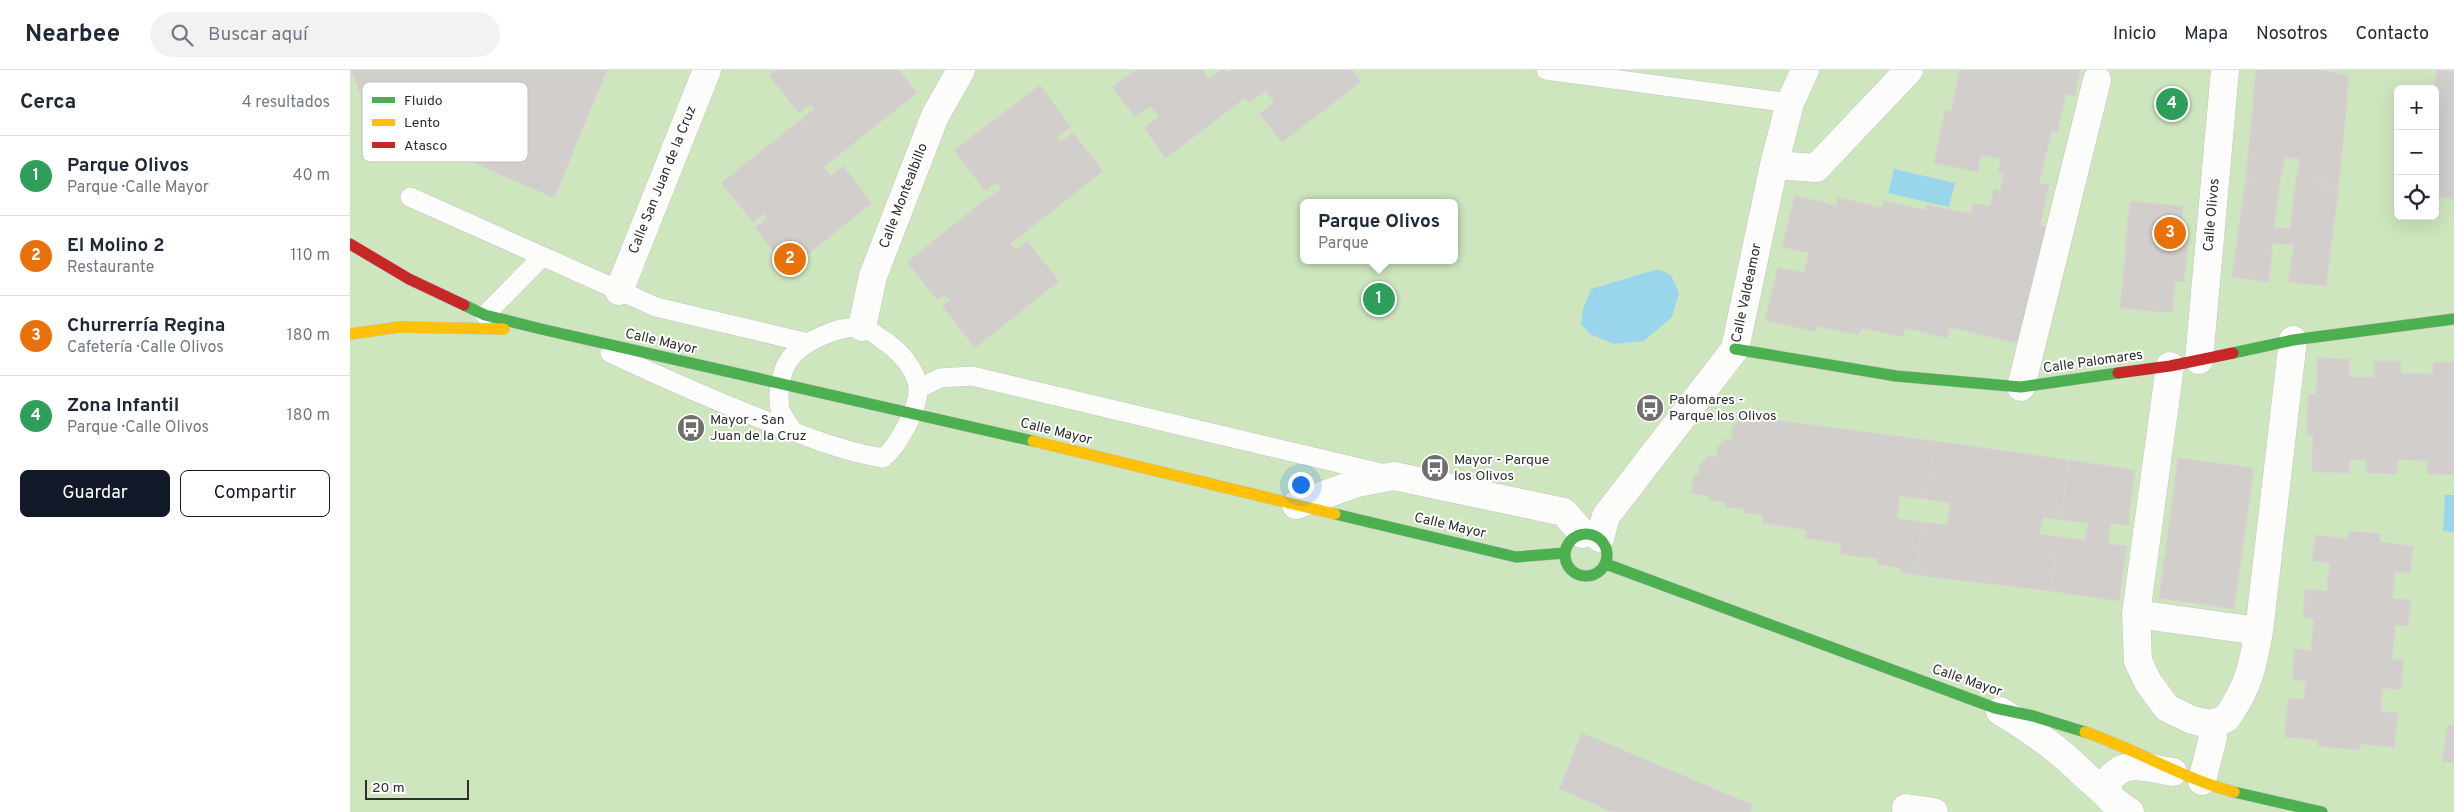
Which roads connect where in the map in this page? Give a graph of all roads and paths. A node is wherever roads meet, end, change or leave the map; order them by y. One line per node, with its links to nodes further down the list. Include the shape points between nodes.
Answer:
1 (707, 70): 13 (street, Calle San Juan de la Cruz)
2 (961, 70): 16 (street, Calle Montealbillo, via 935,116 873,276)
3 (1546, 70): 8 (lane)
4 (1805, 70): 8 (street, Calle Valdeamor)
5 (1909, 70): 9 (street, via 1816,168)
6 (2225, 70): 23 (street, Calle Olivos)
7 (2097, 80): 26 (street)
8 (1790, 103): 9 (street, Calle Valdeamor)
9 (1774, 165): 22 (street, Calle Valdeamor)
10 (410, 197): 12 (lane)
11 (350, 244): 14 (street, Calle Mayor, via 409,279)
12 (542, 257): 13 (lane); 14 (lane)
13 (619, 291): 21 (lane, via 656,307)
14 (485, 315): 17 (street, Calle Mayor)
15 (2454, 319): 20 (street, Calle Palomares)
16 (862, 326): 21 (lane, via 834,330); 27 (lane, via 890,344 913,371)
17 (541, 329): 18 (street, Calle Mayor, via 400,327); 19 (street, Calle Mayor)
18 (350, 334)
19 (582, 340): 25 (street, Calle Mayor); 29 (lane, via 704,397)
20 (2293, 340): 23 (street, Calle Palomares); 35 (street)
21 (808, 343): 25 (lane, via 788,360)
22 (1735, 349): 26 (street, Calle Palomares, via 1896,376); 32 (street, Calle Valdeamor, via 1606,516)
23 (2200, 360): 24 (street, Calle Palomares)
24 (2170, 366): 26 (street, Calle Palomares); 34 (street)
25 (780, 385): 28 (street, Calle Mayor); 29 (lane, via 780,408)
26 (2022, 387)
27 (918, 388): 28 (lane); 30 (lane, via 940,378 972,376)
28 (912, 413): 29 (lane, via 900,439 883,458 855,453); 31 (street, Calle Mayor)
29 (793, 431)
30 (1394, 476): 31 (street, via 1357,483); 32 (street, via 1564,512)
31 (1296, 505): 32 (street, Calle Mayor, via 1516,557)
32 (1582, 541): 33 (street, via 1607,550); 33 (street, via 1569,567 1581,576 1595,575)
33 (1606, 564): 36 (street, Calle Mayor)
34 (2136, 614): 35 (street); 37 (street, via 2138,661 2148,682 2167,708 2192,720)
35 (2259, 630): 37 (street, via 2250,676 2238,702 2226,720)
36 (1995, 708): 38 (street, Calle Mayor, via 2038,716 2144,755); 39 (street, via 2032,730)
37 (2210, 724): 38 (street, via 2213,737)
38 (2190, 777): 39 (street, via 2126,765 2115,771 2107,782); 42 (street, Calle Mayor)
39 (2120, 806)
40 (1906, 808): 41 (street)
41 (1934, 812)
42 (2322, 812)

